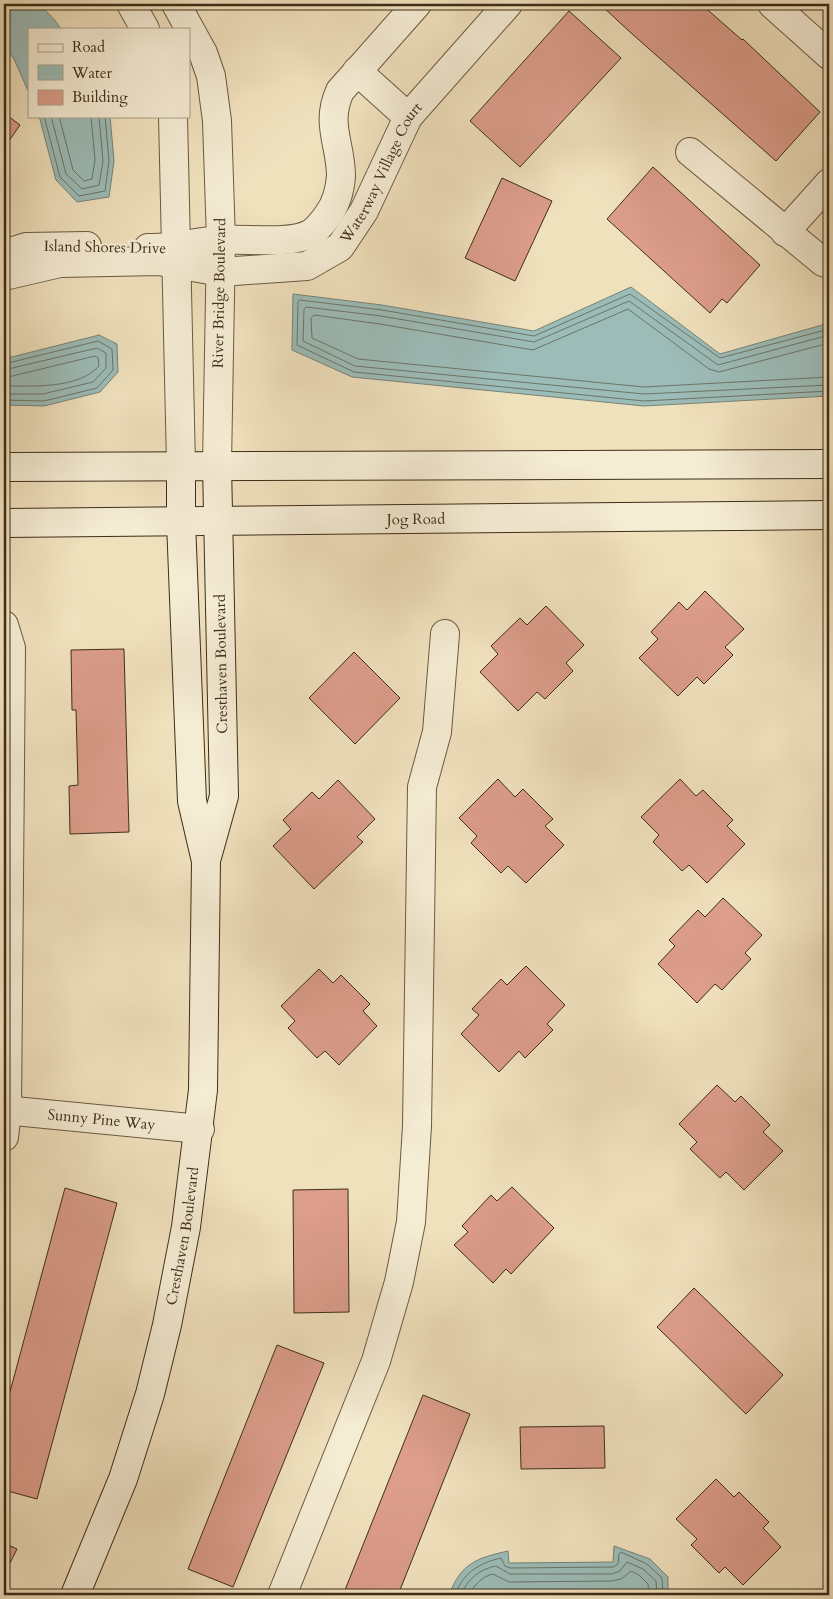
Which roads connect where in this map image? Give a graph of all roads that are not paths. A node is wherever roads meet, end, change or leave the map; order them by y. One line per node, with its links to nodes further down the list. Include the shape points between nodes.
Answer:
1 (131, 4): 5 (street)
2 (417, 4): 8 (street, Waterway Village Court)
3 (508, 4): 9 (street, Waterway Village Court)
4 (772, 4): 7 (street)
5 (144, 28)
6 (190, 34): 10 (street, River Bridge Boulevard, via 203,53 211,76)
7 (829, 55)
8 (357, 71): 9 (street); 15 (street, Waterway Village Court, via 340,91 334,104 333,130 341,166 340,186 334,207 322,224 310,234 292,239)
9 (408, 118): 19 (street, Waterway Village Court, via 364,211 340,248 307,266)
10 (217, 121): 11 (street); 15 (street, River Bridge Boulevard)
11 (174, 122): 17 (street)
12 (690, 152): 14 (street)
13 (829, 183): 14 (street)
14 (785, 232): 18 (street)
15 (221, 240): 17 (street, Waterway Village Court); 19 (street, River Bridge Boulevard)
16 (4, 254): 17 (street, Island Shores Drive, via 26,247 63,245)
17 (171, 258): 19 (street, Waterway Village Court); 20 (street, Island Shores Drive, via 60,263); 22 (street)
18 (829, 264)
19 (221, 272): 23 (street, River Bridge Boulevard)
20 (4, 276)
21 (829, 464): 23 (street)
22 (181, 465): 23 (street); 24 (street); 27 (street, Cresthaven Boulevard)
23 (217, 465): 26 (street, Cresthaven Boulevard)
24 (4, 467)
25 (829, 515): 26 (street, Jog Road)
26 (219, 520): 27 (street, Jog Road); 31 (street, Cresthaven Boulevard, via 224,796)
27 (181, 522): 28 (street, Jog Road); 31 (street, Cresthaven Boulevard, via 192,801)
28 (4, 523)
29 (4, 625): 32 (street, via 11,648)
30 (445, 634): 35 (street, via 437,732 422,787 417,1126 411,1222 399,1282 376,1361)
31 (206, 861): 33 (street, Cresthaven Boulevard, via 204,1090)
32 (5, 1119): 33 (street, Sunny Pine Way)
33 (200, 1129): 34 (street, Cresthaven Boulevard, via 184,1236 150,1394 123,1479)
34 (75, 1595)
35 (282, 1595)

